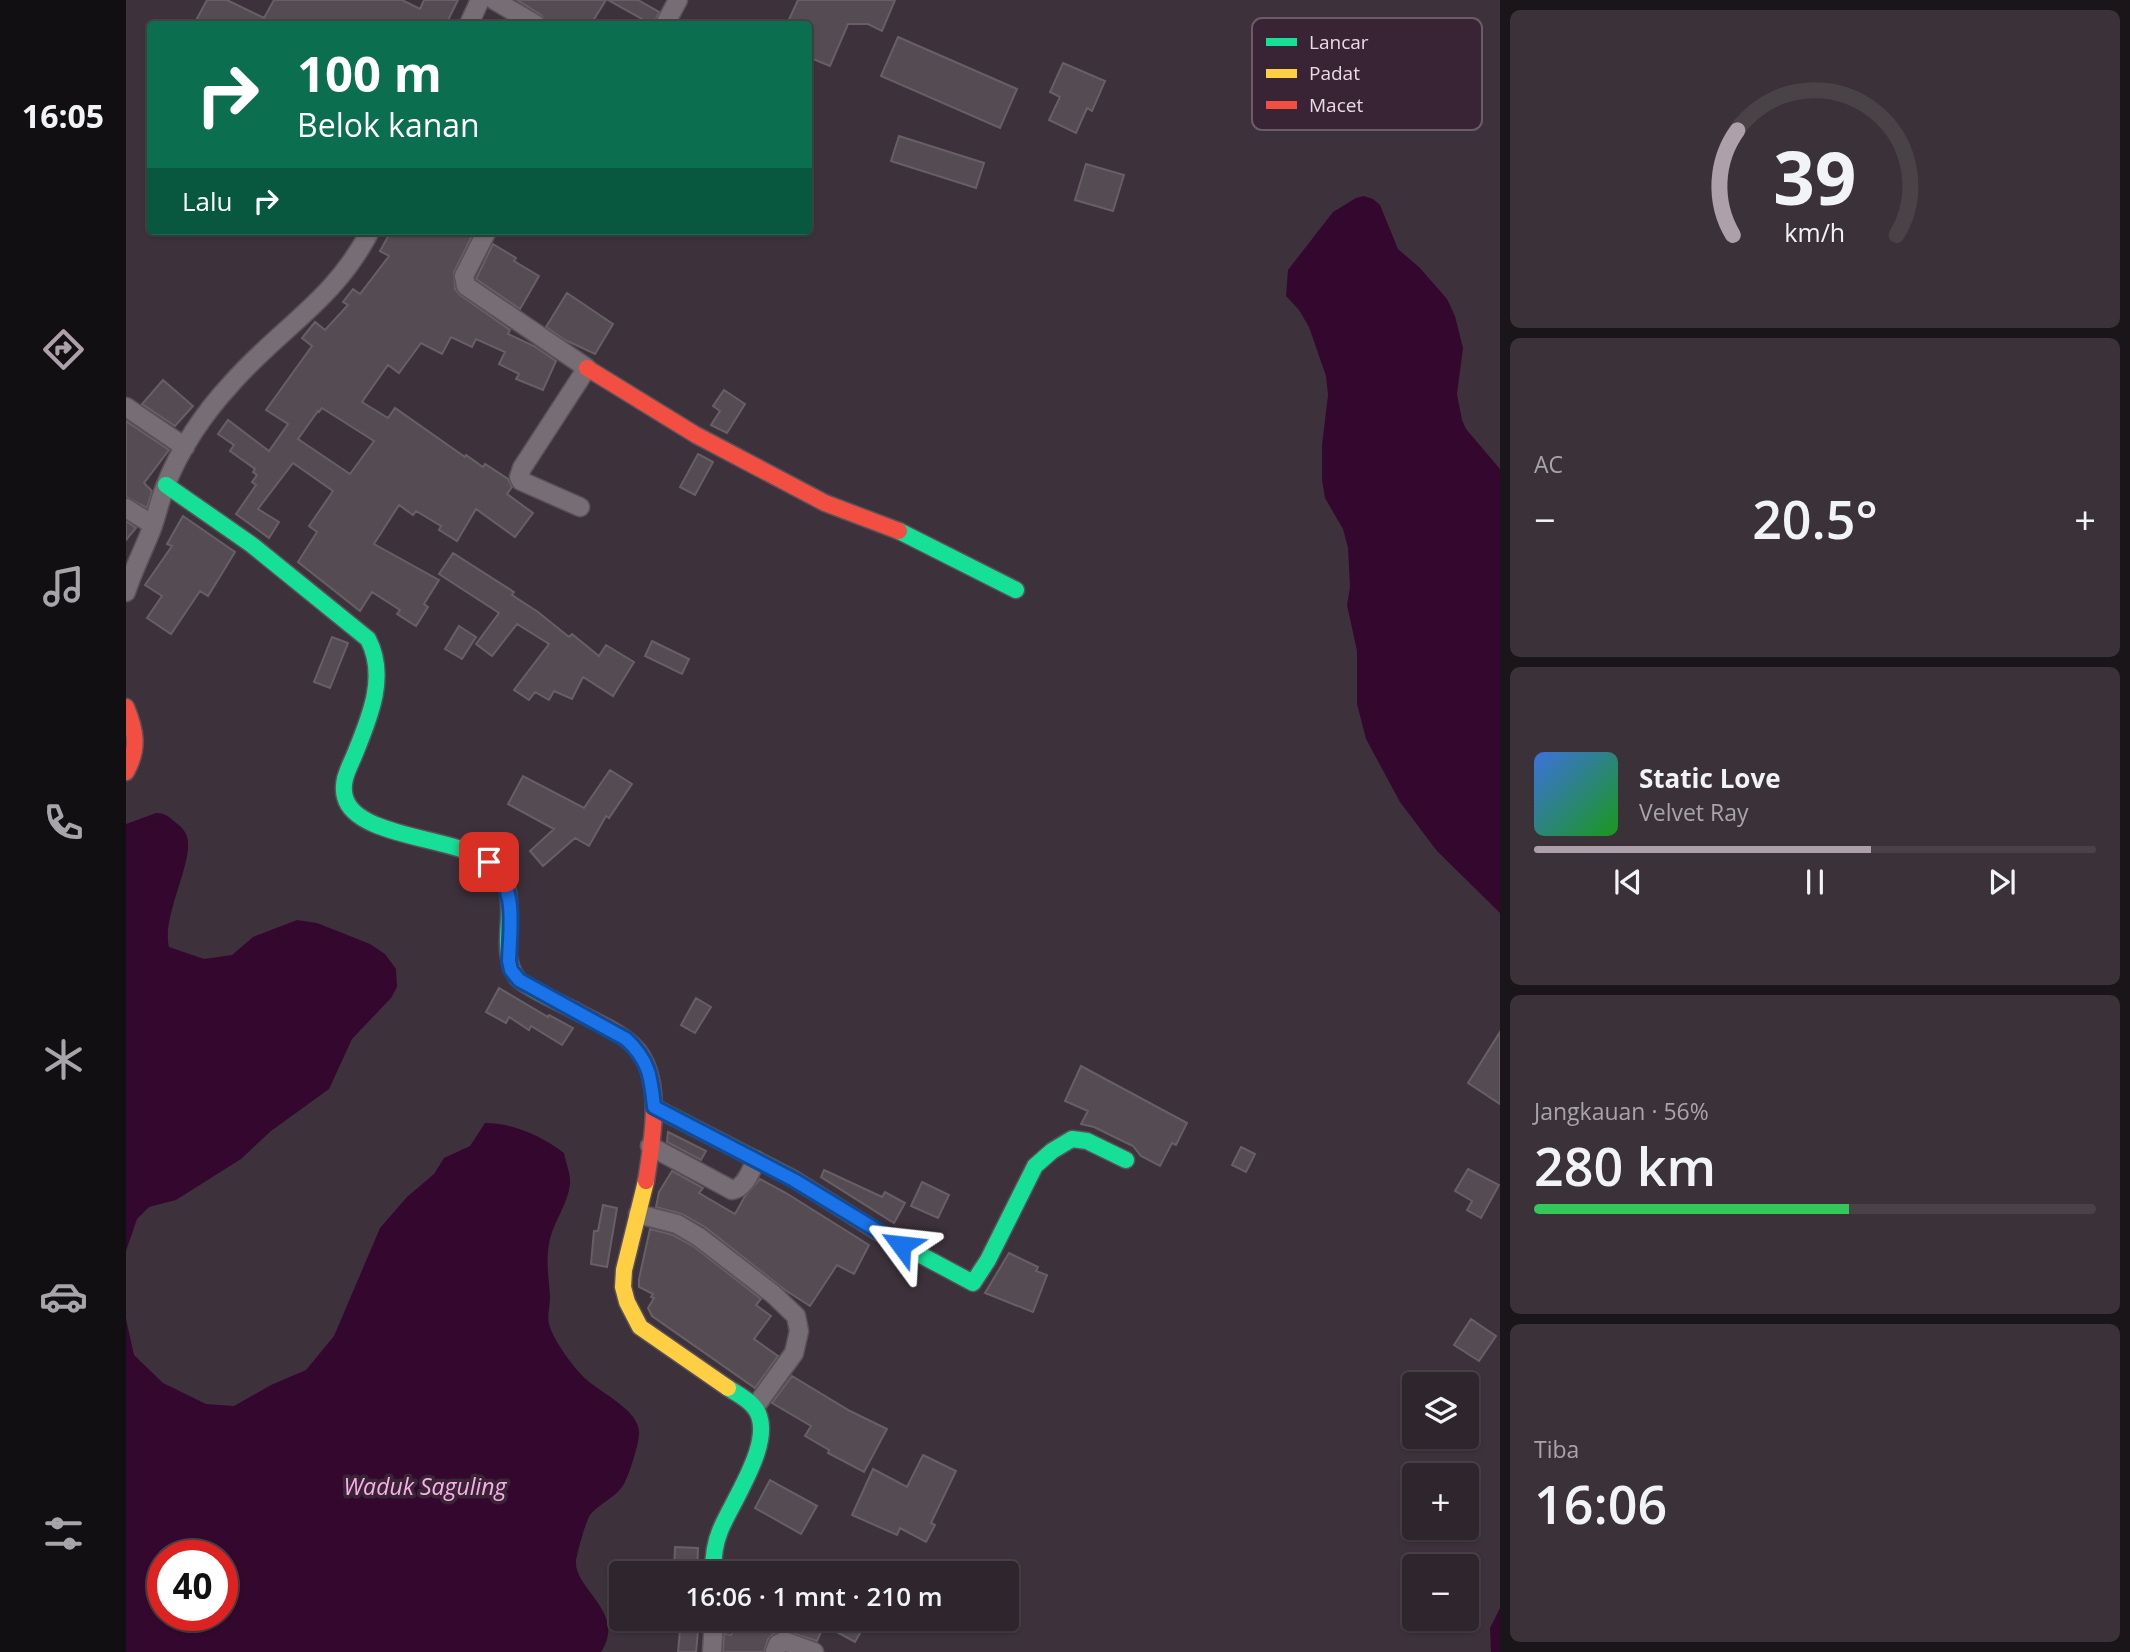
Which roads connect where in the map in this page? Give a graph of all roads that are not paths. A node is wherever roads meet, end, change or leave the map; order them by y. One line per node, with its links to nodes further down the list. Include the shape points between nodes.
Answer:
1 (480, 0): 4 (street)
2 (494, 0): 5 (street)
3 (678, 0): 6 (street)
4 (470, 21)
5 (530, 21)
6 (667, 21)
7 (368, 235): 11 (street, via 336,283 214,402)
8 (485, 235): 9 (street, via 464,276 466,286)
9 (587, 368): 14 (street, via 519,477); 16 (street, via 696,435 825,503 910,535)
10 (126, 407): 11 (street)
11 (185, 447): 12 (street)
12 (166, 485): 15 (street); 20 (street, via 252,545 375,647 378,685 343,783 343,797 360,819 471,853 501,873 509,899 511,970 519,980 640,1051 652,1081)
13 (126, 508): 15 (street)
14 (580, 508)
15 (153, 525): 17 (street)
16 (1016, 590)
17 (126, 592)
18 (126, 708): 19 (street, via 136,730 136,749)
19 (126, 772)
20 (654, 1107): 21 (street); 22 (street)
21 (650, 1146): 22 (street, via 732,1190 743,1184); 24 (street)
22 (756, 1160): 23 (street, via 973,1283 1035,1166 1052,1151 1072,1139 1087,1141)
23 (1126, 1160)
24 (638, 1214): 25 (street, via 623,1287 640,1327); 25 (street, via 677,1224 699,1237 796,1315 799,1331 794,1353)
25 (755, 1407): 26 (street, via 763,1431)
26 (711, 1561)
27 (714, 1631): 28 (street)
28 (712, 1652)
29 (775, 1652): 30 (street, via 783,1642)
30 (814, 1652)

